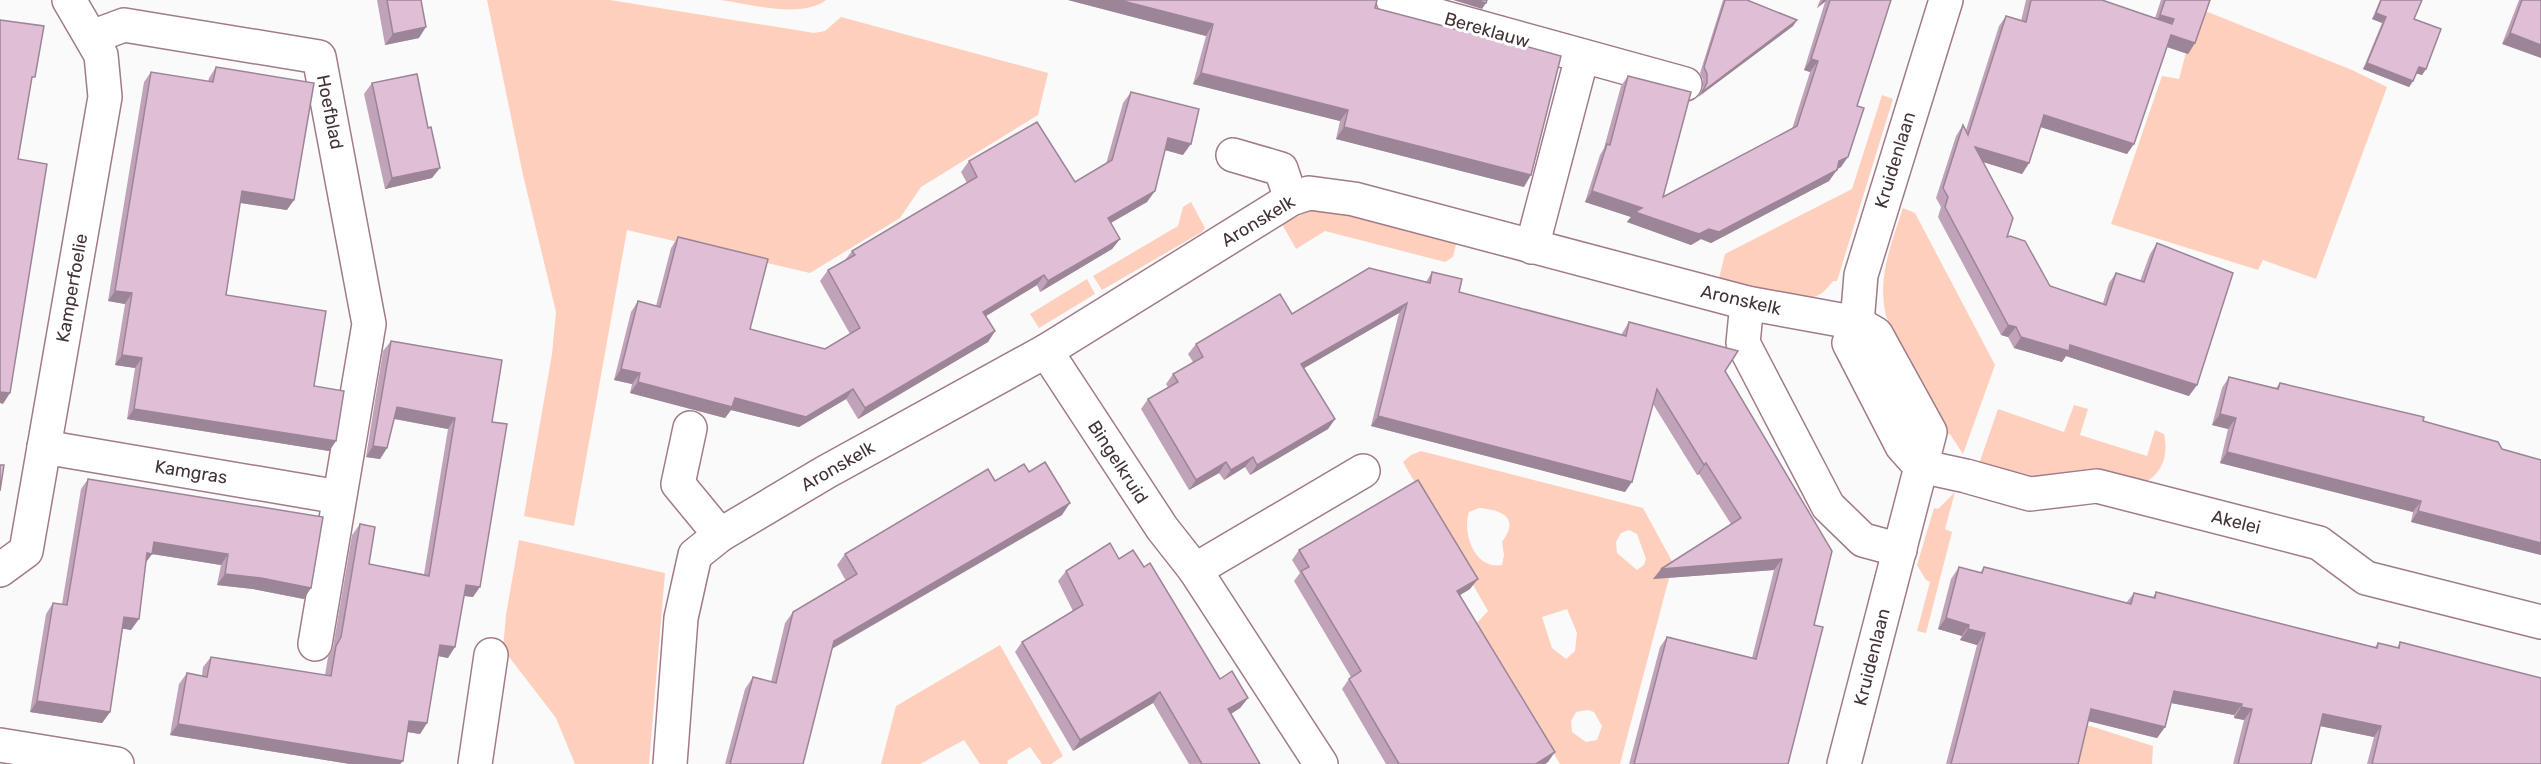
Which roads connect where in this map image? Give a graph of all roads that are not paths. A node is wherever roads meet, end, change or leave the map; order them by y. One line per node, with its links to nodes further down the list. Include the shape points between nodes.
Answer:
1 (69, 0): 4 (street, Kamperfoelie)
2 (1393, 0): 5 (street, Bereklauw)
3 (1946, 0): 11 (street, Kruidenlaan, via 1861,275)
4 (92, 37): 14 (street, Kamperfoelie, via 101,56 105,97); 17 (street, Hoefblad, via 124,25 319,57 369,324)
5 (1582, 57): 6 (street, Bereklauw); 9 (street)
6 (1685, 84)
7 (1233, 155): 8 (street, via 1281,169)
8 (1291, 199): 9 (street, Aronskelk, via 1309,193 1354,199); 12 (street, Aronskelk)
9 (1532, 247): 10 (street, Aronskelk)
10 (1747, 303): 11 (street, Aronskelk); 19 (street, via 1743,343 1828,506 1863,540)
11 (1857, 323): 15 (street, Kruidenlaan, via 1876,334 1930,432)
12 (1046, 351): 18 (street, Aronskelk); 21 (street, Bingelkruid, via 1162,528)
13 (690, 428): 18 (street, via 678,484)
14 (44, 447): 17 (street, Kamgras); 20 (street, Kamperfoelie, via 26,551)
15 (1920, 466): 19 (street, Kruidenlaan); 22 (street, Akelei, via 2030,494 2097,486 2319,543 2366,578)
16 (1363, 471): 21 (street)
17 (339, 496): 23 (street)
18 (720, 535): 28 (street, Aronskelk, via 694,555 683,607)
19 (1900, 550): 30 (street, Kruidenlaan)
20 (0, 570)
21 (1195, 570): 29 (street, Bingelkruid)
22 (2541, 622)
23 (315, 644)
24 (491, 655): 27 (street)
25 (0, 745): 26 (street)
26 (117, 764)
27 (475, 764)
28 (670, 764)
29 (1321, 764)
30 (1845, 764)

